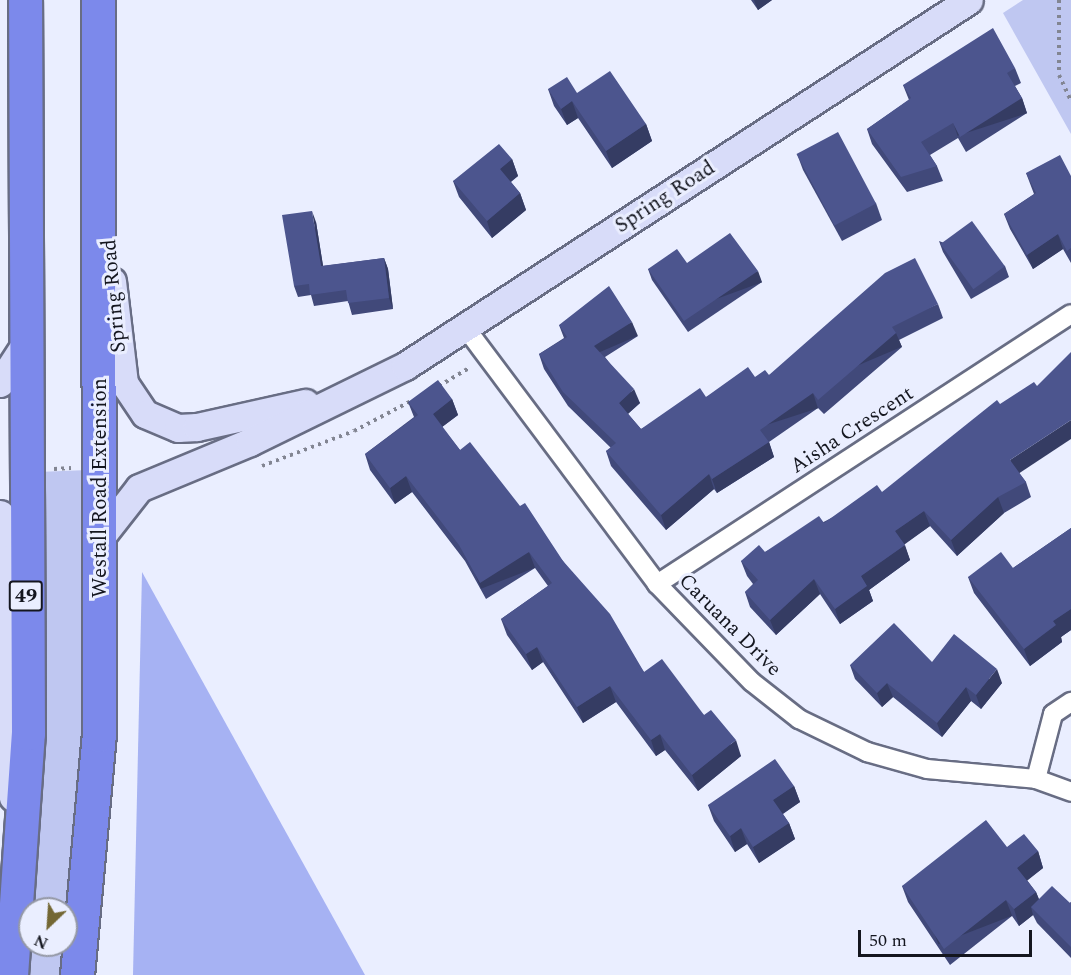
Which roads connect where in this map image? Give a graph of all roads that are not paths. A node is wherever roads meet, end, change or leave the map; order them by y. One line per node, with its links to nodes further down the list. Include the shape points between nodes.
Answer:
1 (25, 0): 7 (highway, 49)
2 (98, 0): 4 (highway, Westall Road Extension)
3 (969, 0): 6 (main road, Spring Road)
4 (98, 130): 9 (main road, Spring Road, via 118,357 124,383 145,414 178,428 197,427); 11 (highway, Westall Road Extension)
5 (1071, 314): 12 (street, Aisha Crescent)
6 (465, 327): 9 (main road, Spring Road); 12 (street, Caruana Drive)
7 (26, 343): 8 (main road); 16 (highway, 49, via 28,733)
8 (0, 383)
9 (359, 389): 11 (main road, Spring Road, via 139,488)
10 (0, 514): 16 (main road, via 8,580 9,761)
11 (100, 538): 18 (highway, Westall Road Extension, via 99,735)
12 (657, 584): 14 (street, Caruana Drive, via 752,682 799,719 867,752 927,769)
13 (1071, 702): 14 (street, via 1053,714)
14 (1036, 779): 15 (street, Caruana Drive)
15 (1071, 792)
16 (22, 864): 17 (highway, 49)
17 (11, 975)
18 (77, 975)

